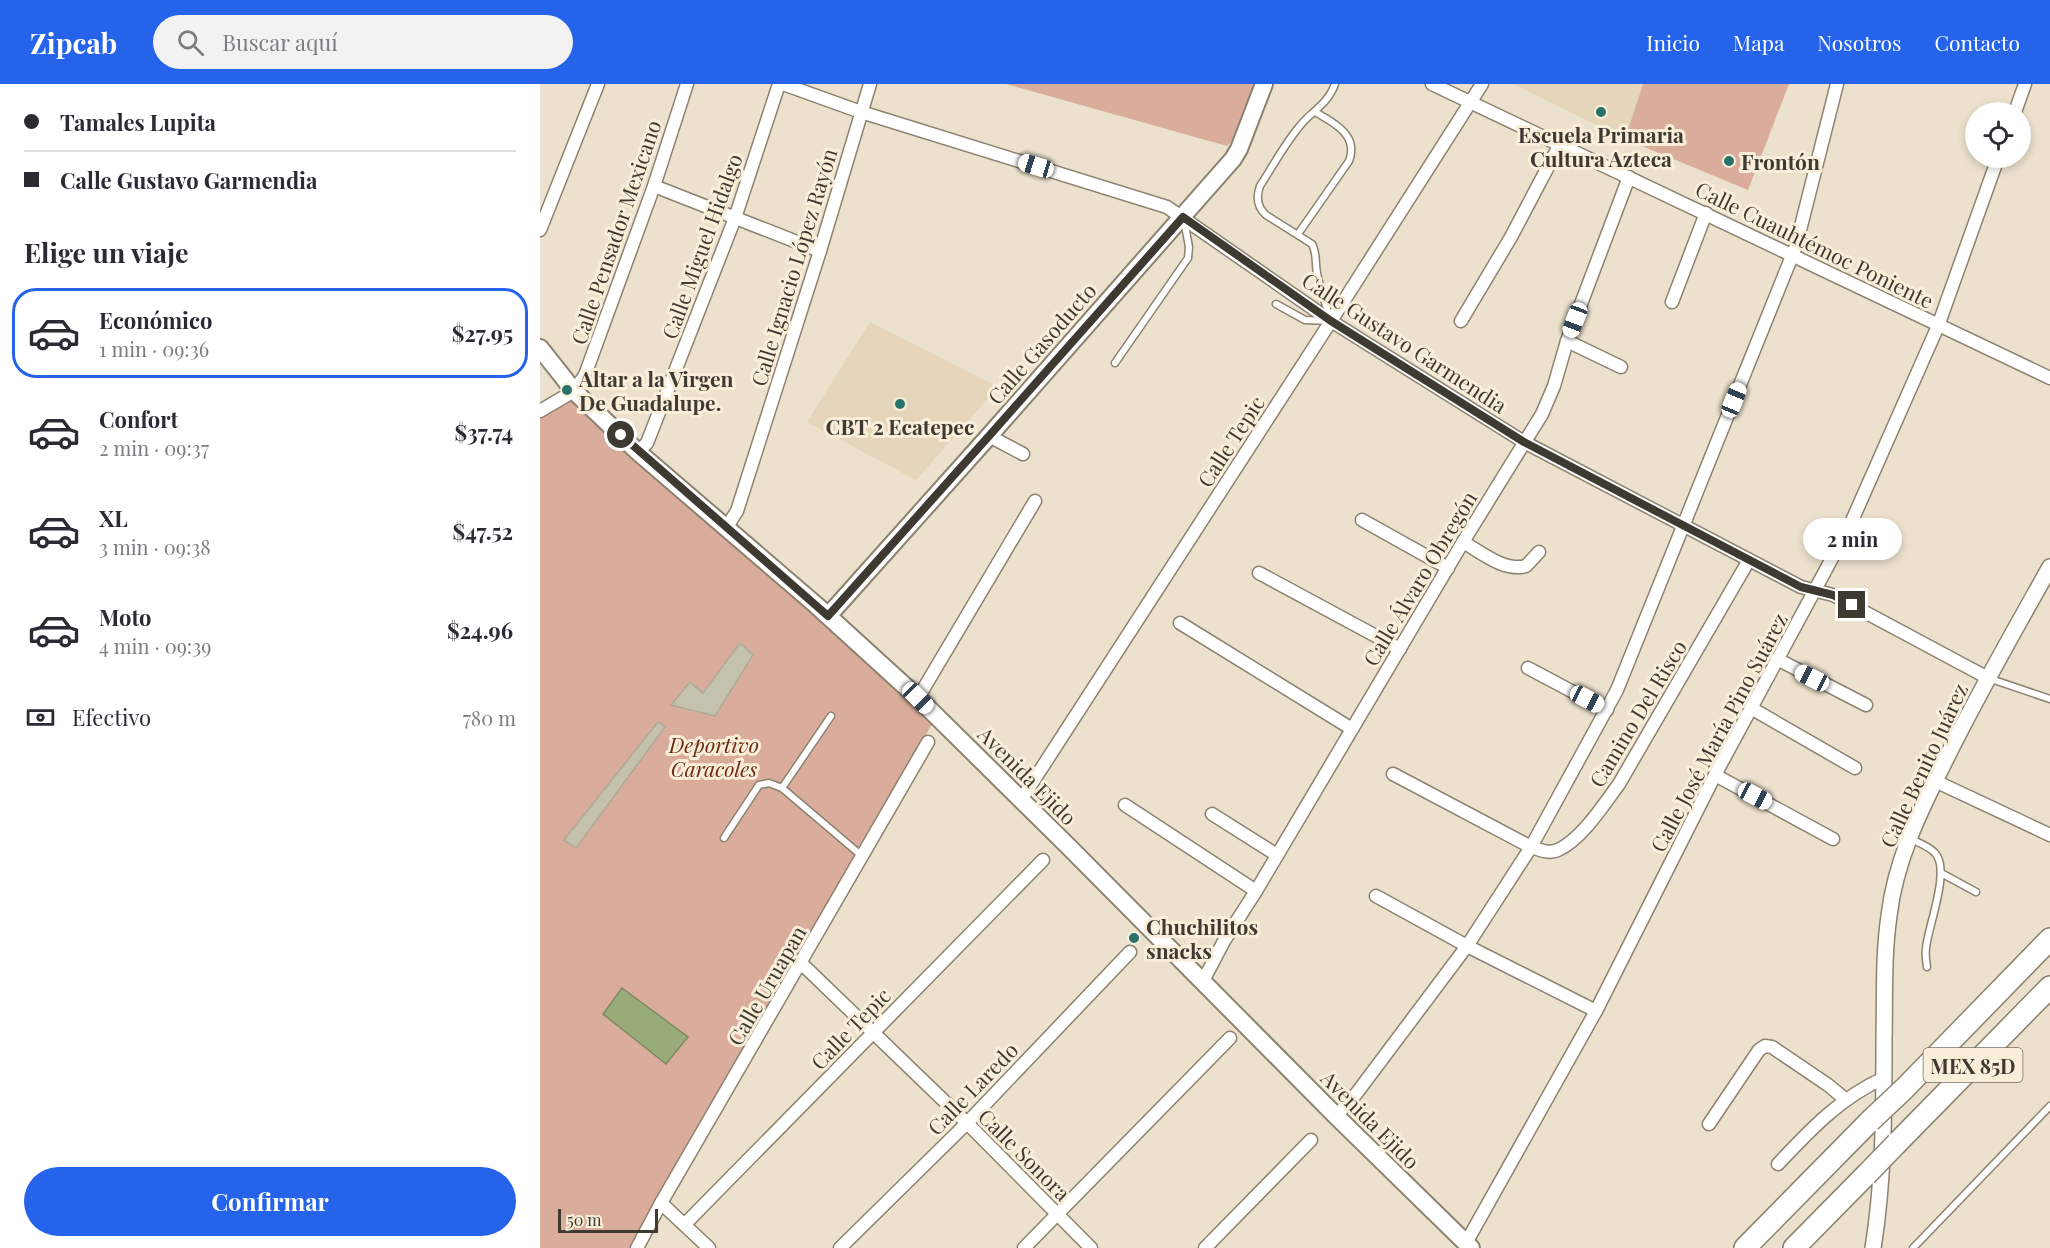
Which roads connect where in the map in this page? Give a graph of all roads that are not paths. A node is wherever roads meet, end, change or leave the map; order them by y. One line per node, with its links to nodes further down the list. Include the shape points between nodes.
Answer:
1 (598, 84): 23 (street)
2 (687, 84): 19 (street, Calle Pensador Mexicano)
3 (779, 84): 22 (street, Calle Miguel Hidalgo)
4 (783, 84): 14 (street, Calle Gustavo Garmendia)
5 (870, 84): 14 (street, Calle Ignacio López Rayón)
6 (1264, 84): 21 (main road, Calle Gasoducto, via 1233,159)
7 (1335, 84): 15 (lane)
8 (1432, 84): 13 (street, Calle Cuauhtémoc Poniente)
9 (1482, 84): 13 (street, Calle Tepic)
10 (1837, 84): 26 (street)
11 (2025, 84): 12 (street)
12 (2019, 102)
13 (1471, 103): 16 (street, Calle Cuauhtémoc Poniente); 29 (street, Calle Tepic)
14 (861, 112): 21 (street, Calle Gustavo Garmendia, via 1167,207); 25 (street, Calle Ignacio López Rayón)
15 (1316, 112): 24 (lane, via 1344,131 1351,154); 24 (lane, via 1300,126 1257,193 1260,209)
16 (1560, 144): 18 (street, Calle Cuauhtémoc Poniente); 30 (street)
17 (1994, 168): 31 (street, Calle José María Pino Suárez)
18 (1629, 177): 20 (street, Calle Cuauhtémoc Poniente); 32 (street, Calle Álvaro Obregón)
19 (654, 186): 22 (street); 37 (street, Calle Pensador Mexicano, via 585,375)
20 (1706, 213): 26 (street, Calle Cuauhtémoc Poniente); 27 (street)
21 (1183, 217): 29 (street, Calle Gustavo Garmendia); 34 (lane, via 1188,258); 39 (main road, Calle Gasoducto)
22 (735, 218): 25 (street); 41 (street, Calle Miguel Hidalgo, via 647,442)
23 (540, 230)
24 (1298, 234): 29 (lane, via 1315,250)
25 (820, 251): 46 (street, Calle Ignacio López Rayón, via 738,511)
26 (1793, 254): 31 (street, Calle Cuauhtémoc Poniente); 45 (street)
27 (1672, 302)
28 (1276, 304): 29 (lane, via 1305,320)
29 (1331, 321): 40 (street, Calle Gustavo Garmendia); 73 (street, Calle Tepic)
30 (1461, 321)
31 (1938, 326): 36 (street, Calle Cuauhtémoc Poniente); 53 (street, Calle José María Pino Suárez, via 1851,523)
32 (1567, 341): 35 (street); 40 (street, Calle Álvaro Obregón, via 1549,399)
33 (540, 348): 37 (main road, Avenida Ejido)
34 (1115, 363)
35 (1621, 367)
36 (2050, 378)
37 (574, 391): 38 (street); 41 (main road, Avenida Ejido)
38 (540, 411)
39 (989, 436): 42 (street); 54 (main road, Calle Gasoducto)
40 (1524, 442): 45 (street, Calle Gustavo Garmendia); 47 (street, Calle Álvaro Obregón)
41 (638, 452): 46 (main road, Avenida Ejido)
42 (1023, 454)
43 (1035, 501): 60 (street)
44 (1362, 520): 51 (street)
45 (1684, 524): 49 (street, Calle Gustavo Garmendia); 64 (street)
46 (726, 528): 54 (main road, Avenida Ejido)
47 (1463, 542): 48 (street, via 1513,567 1526,566); 51 (street, Calle Álvaro Obregón)
48 (1539, 552)
49 (1749, 560): 53 (street, Calle Gustavo Garmendia); 80 (street, Camino Del Risco, via 1630,766 1600,809 1558,850 1544,852)
50 (2050, 567): 59 (street, Calle Benito Juárez)
51 (1448, 568): 56 (street, Calle Álvaro Obregón)
52 (1259, 573): 56 (street)
53 (1815, 591): 57 (street, Calle José María Pino Suárez); 59 (street, Calle Gustavo Garmendia, via 1833,595)
54 (828, 616): 60 (main road, Avenida Ejido)
55 (1180, 622): 66 (street)
56 (1400, 648): 66 (street, Calle Álvaro Obregón)
57 (1776, 659): 62 (street); 63 (street, Calle José María Pino Suárez)
58 (1528, 668): 64 (street)
59 (1988, 678): 61 (lane); 71 (street, Calle Benito Juárez)
60 (918, 698): 73 (main road, Avenida Ejido)
61 (2050, 699)
62 (1866, 705)
63 (1751, 708): 68 (street); 70 (street, Calle José María Pino Suárez)
64 (1607, 710): 80 (street)
65 (831, 716): 72 (lane)
66 (1352, 729): 81 (street, Calle Álvaro Obregón)
67 (928, 742): 82 (street, Calle Uruapan)
68 (1855, 768)
69 (1393, 774): 80 (street)
70 (1715, 775): 79 (street); 95 (street, Calle José María Pino Suárez)
71 (1935, 781): 76 (street); 77 (street, Calle Benito Juárez)
72 (782, 788): 78 (lane, via 769,783 759,785); 82 (lane)
73 (1021, 800): 93 (main road, Avenida Ejido)
74 (1125, 805): 85 (street)
75 (1212, 814): 81 (street)
76 (2050, 835)
77 (1909, 837): 84 (lane, via 1935,852); 98 (street, Calle Benito Juárez, via 1889,915)
78 (724, 838)
79 (1833, 839)
80 (1531, 847): 89 (street)
81 (1277, 855): 85 (street, Calle Álvaro Obregón)
82 (862, 856): 91 (street, Calle Uruapan)
83 (1043, 860): 96 (street, Calle Tepic)
84 (1941, 873): 86 (lane); 92 (lane, via 1926,946)
85 (1256, 891): 93 (street, Calle Álvaro Obregón)
86 (1976, 892)
87 (1376, 896): 89 (street)
88 (2050, 939): 116 (highway, MEX 85D, bridge)
89 (1467, 946): 95 (street); 101 (street, via 1356,1095)
90 (1130, 952): 102 (street, Calle Laredo)
91 (801, 963): 96 (street, Calle Sonora); 106 (street, Calle Uruapan)
92 (1927, 967)
93 (1203, 981): 101 (main road, Avenida Ejido)
94 (2050, 987): 117 (highway, MEX 85D, bridge)
95 (1596, 1011): 109 (street, Calle José María Pino Suárez)
96 (872, 1032): 102 (street, Calle Sonora); 108 (street, Calle Tepic)
97 (1230, 1038): 107 (street)
98 (1884, 1078): 99 (street); 118 (street, Calle Benito Juárez, via 1878,1221)
99 (1845, 1099): 103 (street, via 1772,1047 1765,1046); 105 (street)
100 (2050, 1106): 119 (lane)
101 (1336, 1116): 109 (main road, Avenida Ejido)
102 (967, 1123): 107 (street, Calle Sonora); 112 (street, Calle Laredo)
103 (1709, 1124)
104 (1311, 1140): 115 (street)
105 (1778, 1164)
106 (661, 1203): 108 (street); 110 (street, Calle Uruapan)
107 (1058, 1215): 113 (street); 114 (street, Calle Sonora)
108 (685, 1224): 111 (street)
109 (1469, 1246)
110 (637, 1248)
111 (710, 1248)
112 (840, 1248)
113 (1024, 1248)
114 (1091, 1248)
115 (1205, 1248)
116 (1745, 1248)
117 (1794, 1248)
118 (1873, 1248)
119 (1913, 1248)

